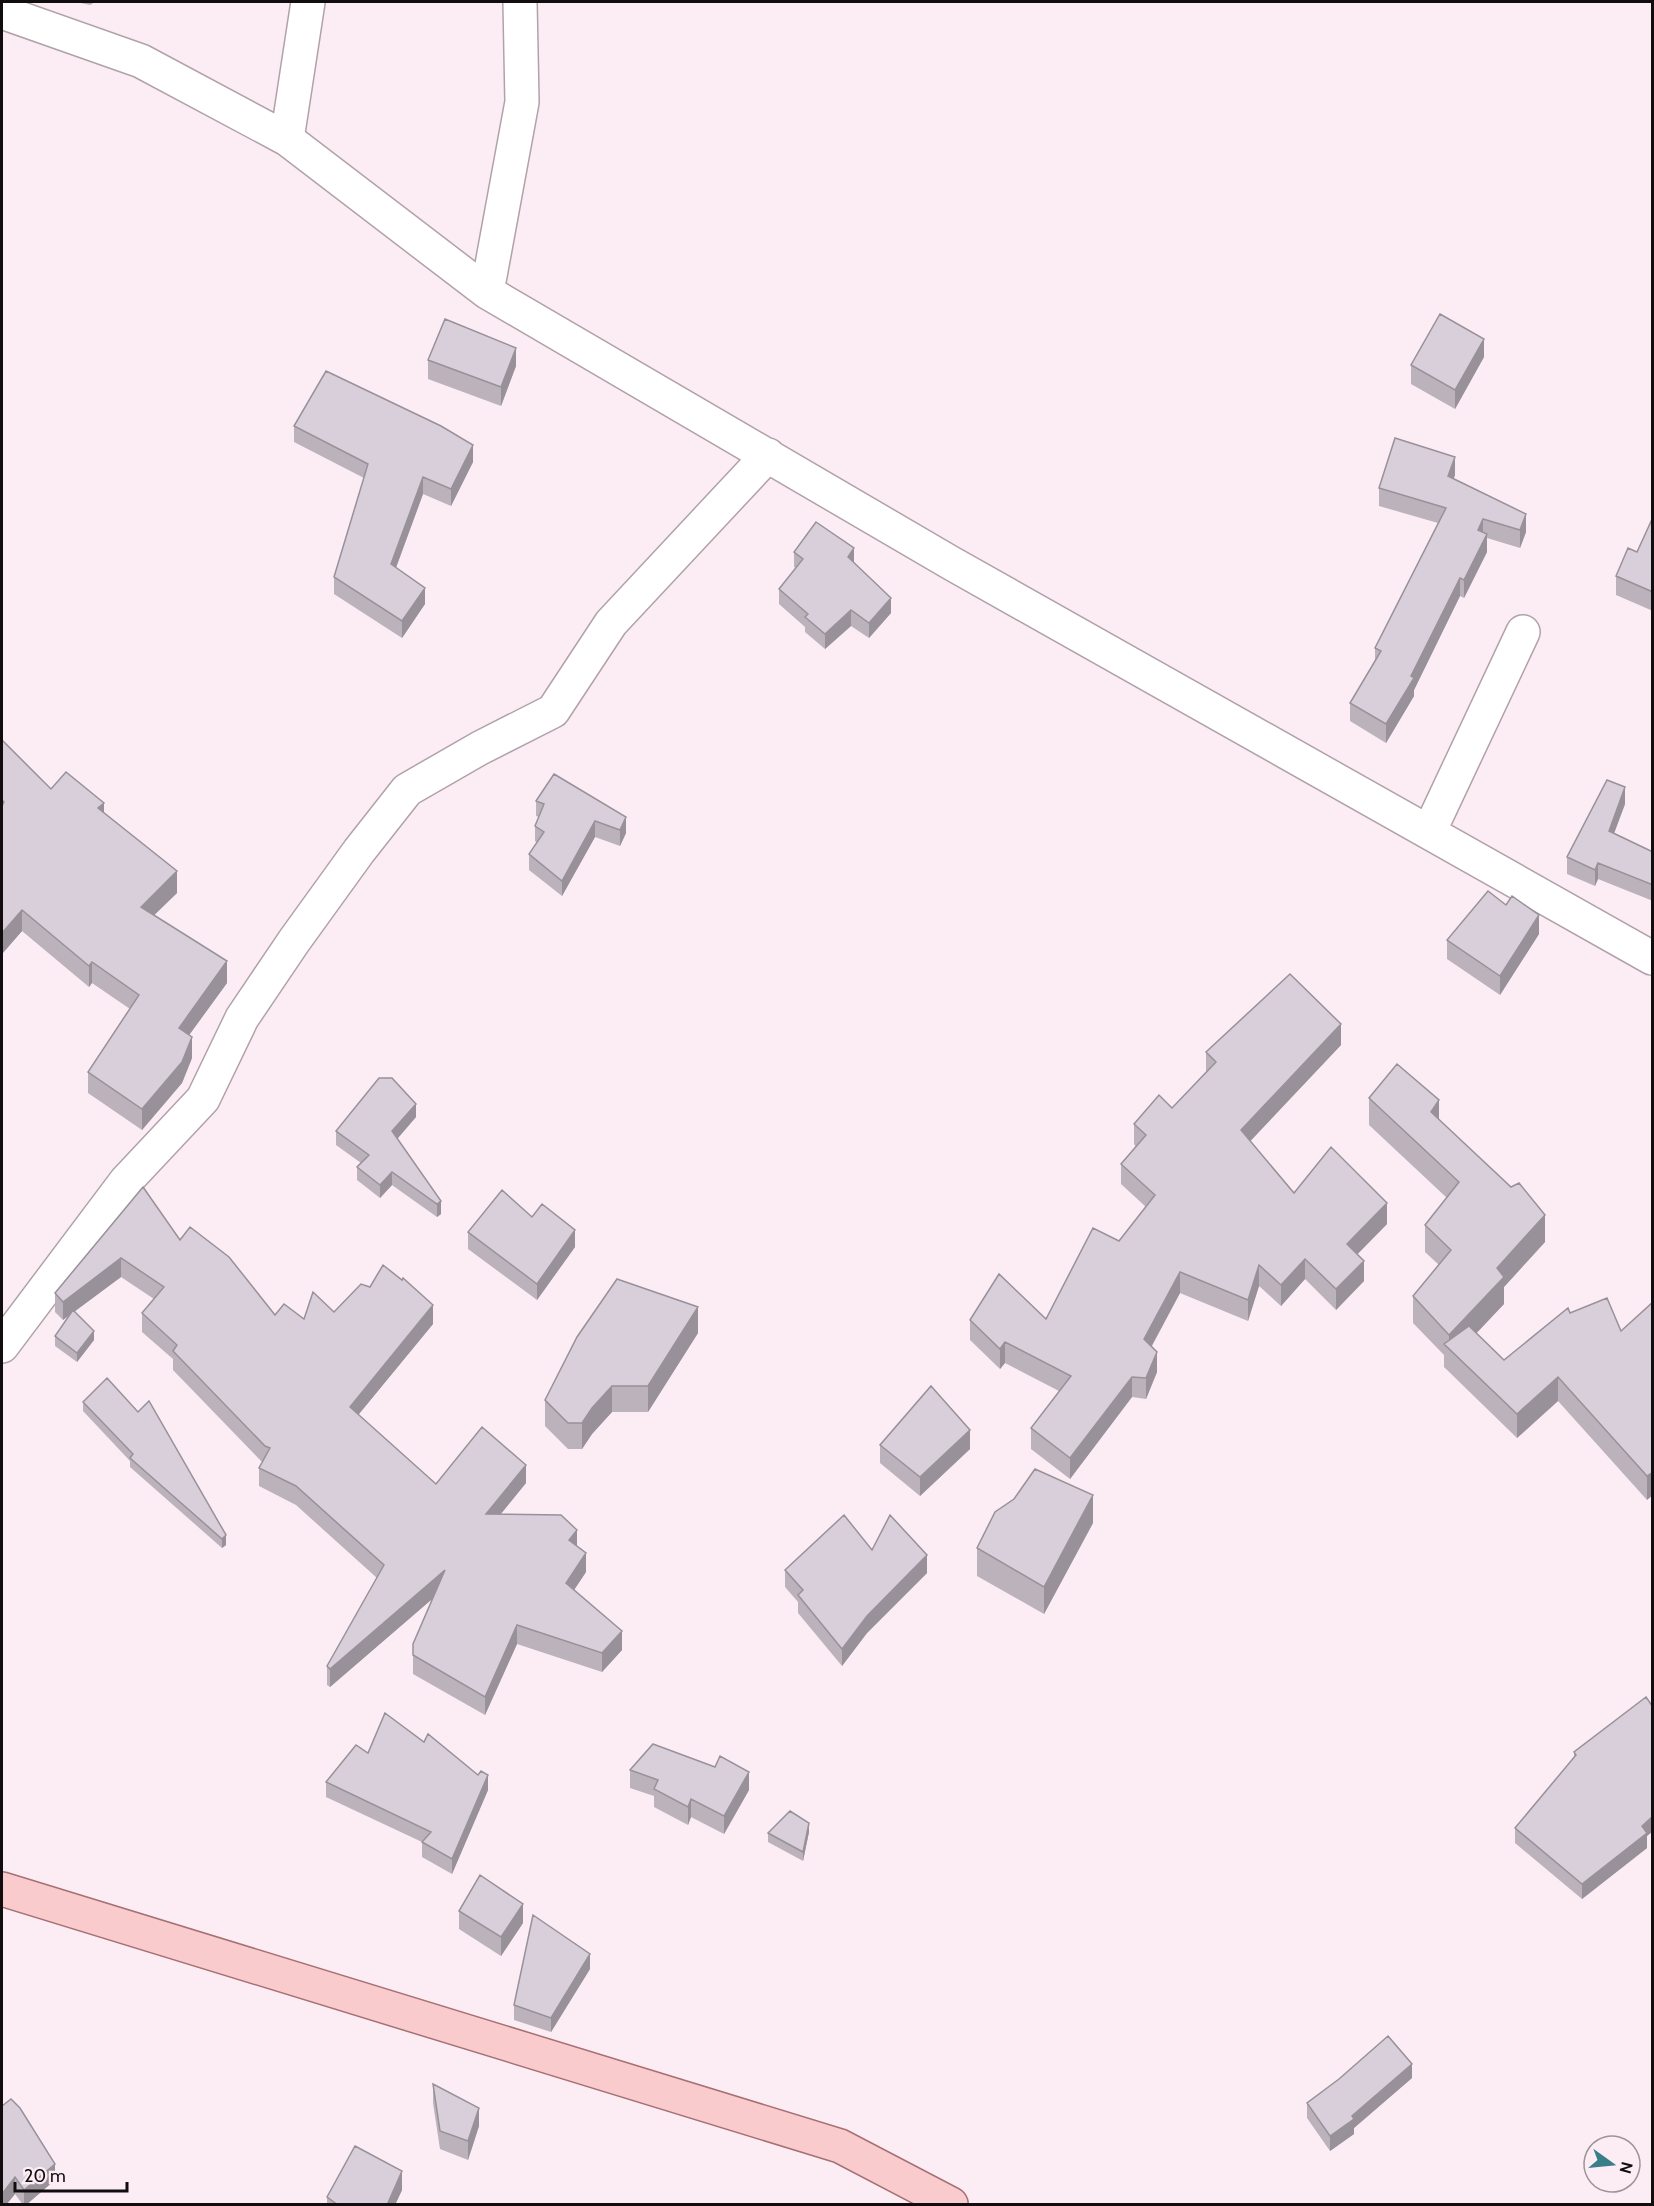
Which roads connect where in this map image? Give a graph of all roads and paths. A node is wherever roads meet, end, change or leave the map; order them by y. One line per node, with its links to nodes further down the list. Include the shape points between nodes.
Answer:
1 (308, 2): 4 (street)
2 (520, 2): 5 (street, via 522,102)
3 (2, 12): 4 (street, via 141,61)
4 (287, 139): 5 (street)
5 (487, 292): 6 (street)
6 (768, 455): 8 (street, via 951,563); 10 (street, via 610,622 553,711 407,790 294,941 243,1018 203,1099 126,1181)
7 (1523, 632): 8 (street)
8 (1429, 832): 9 (street)
9 (1653, 958)
10 (2, 1346)
11 (2, 1889): 12 (main road, via 840,2146)
12 (951, 2205)

